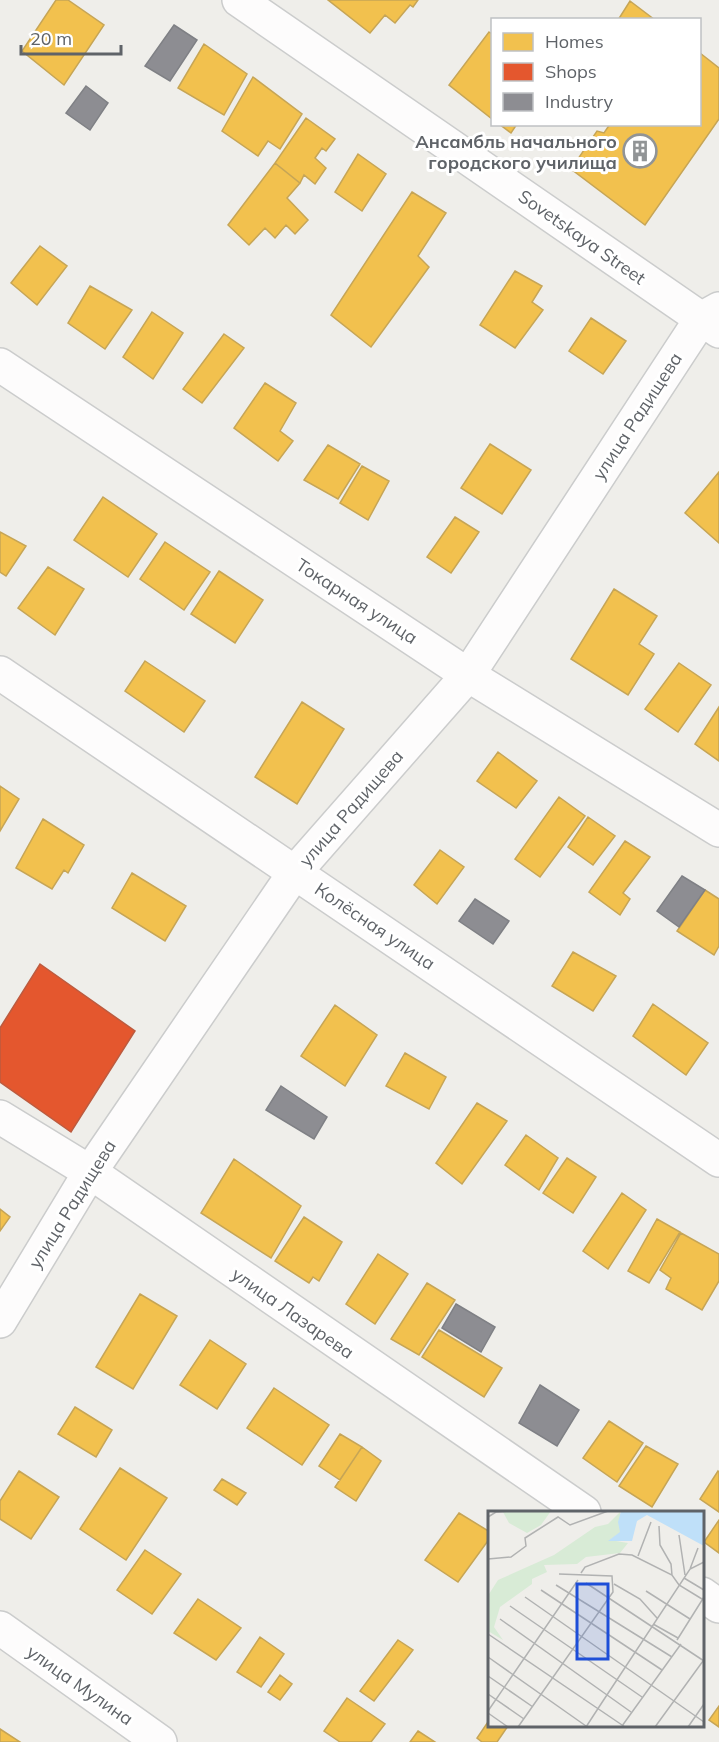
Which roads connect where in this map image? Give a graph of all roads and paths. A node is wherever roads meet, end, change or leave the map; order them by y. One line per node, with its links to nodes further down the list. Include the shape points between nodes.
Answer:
1 (239, 0): 2 (street, Sovetskaya Street)
2 (713, 320): 5 (street, улица Радищева)
3 (0, 365): 5 (street, Токарная улица)
4 (0, 673): 7 (street, Колёсная улица)
5 (468, 675): 6 (street, Токарная улица); 7 (street, улица Радищева)
6 (719, 830)
7 (295, 872): 9 (street, Колёсная улица); 10 (street, улица Радищева)
8 (0, 1117): 10 (street, улица Лазарева)
9 (719, 1160)
10 (90, 1172): 11 (street, улица Радищева); 12 (street, улица Лазарева)
11 (0, 1321)
12 (583, 1511)
13 (704, 1595): 14 (street)
14 (719, 1605)
15 (0, 1628): 16 (street, улица Мулина)
16 (160, 1742)

